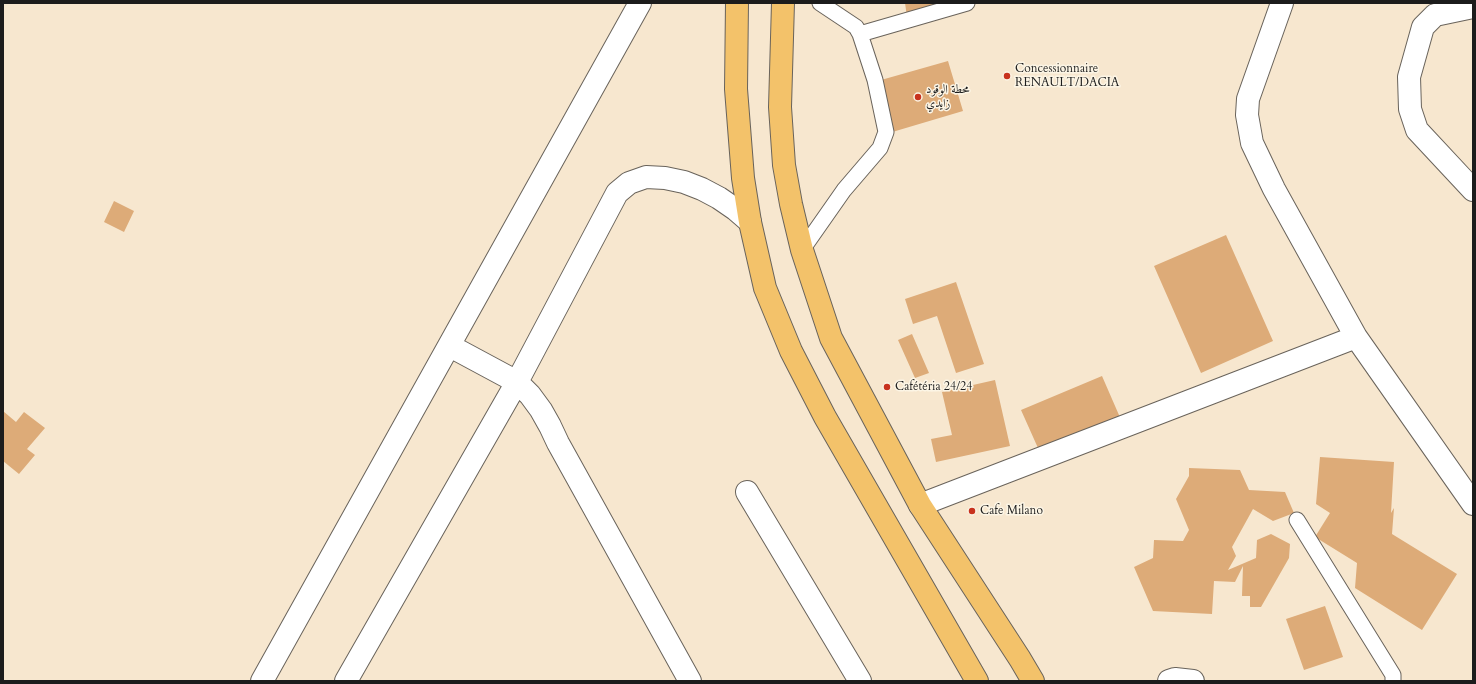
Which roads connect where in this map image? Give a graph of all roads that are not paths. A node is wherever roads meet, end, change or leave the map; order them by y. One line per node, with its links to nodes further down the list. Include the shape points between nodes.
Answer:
1 (640, 3): 13 (street)
2 (737, 3): 10 (highway, via 736,89 743,178)
3 (783, 3): 11 (highway, via 780,107 784,166)
4 (820, 3): 8 (lane, via 856,27)
5 (967, 3): 8 (lane)
6 (1282, 3): 12 (street, via 1248,99 1247,115 1252,143 1274,189)
7 (1473, 7): 9 (street, via 1435,15 1423,27 1409,77 1410,109 1417,130)
8 (860, 34): 11 (lane, via 875,80 886,132 880,148 844,190)
9 (1473, 190)
10 (750, 222): 14 (street, via 719,198 684,182 646,177 629,183 617,193); 23 (highway, via 765,288 791,351 825,417)
11 (802, 250): 17 (highway, via 831,338)
12 (1356, 337): 16 (street); 17 (street)
13 (450, 346): 14 (street); 19 (street)
14 (517, 382): 20 (street); 21 (street, via 530,395 550,426)
15 (747, 492): 22 (street)
16 (1473, 504)
17 (920, 505): 24 (highway)
18 (1297, 520): 27 (lane, via 1393,675)
19 (262, 681)
20 (346, 681)
21 (690, 681)
22 (860, 681)
23 (977, 681)
24 (1033, 681)
25 (1169, 681): 26 (street)
26 (1193, 681)
27 (1393, 681)

